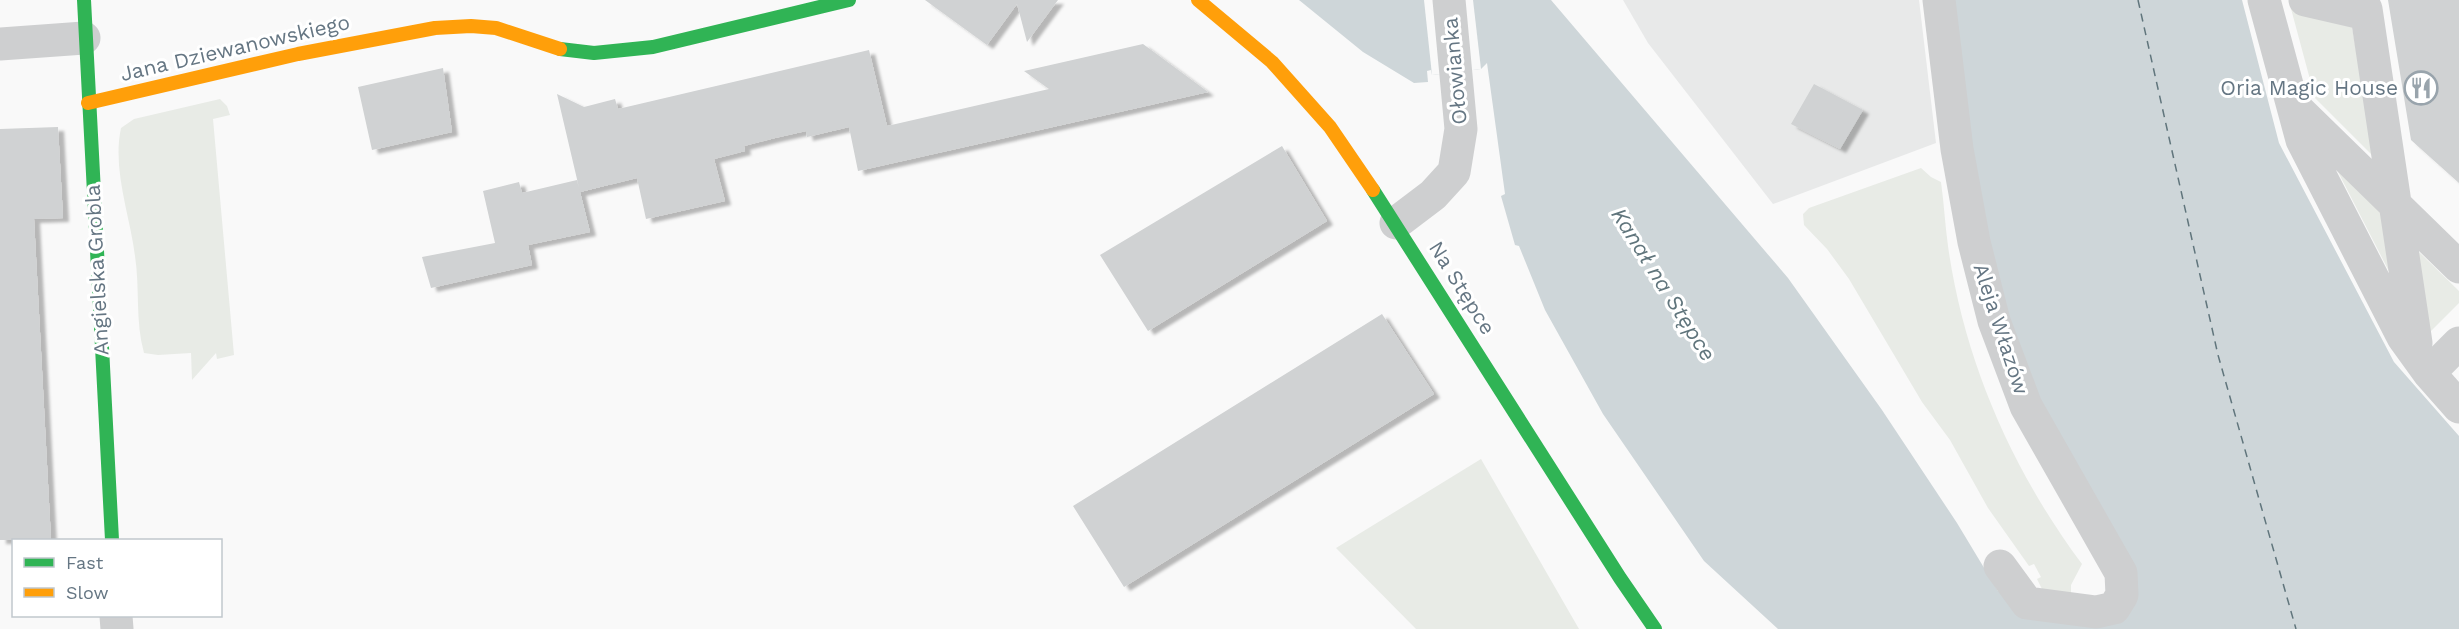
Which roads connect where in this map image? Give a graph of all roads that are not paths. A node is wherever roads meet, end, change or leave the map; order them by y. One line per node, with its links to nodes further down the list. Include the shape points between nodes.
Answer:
1 (84, 0): 8 (street, Angielska Grobla)
2 (849, 0): 10 (street, Jana Dziewanowskiego, via 624,51 590,53 559,49 491,26 418,29 237,66)
3 (1198, 0): 13 (street, Na Stępce, via 1272,62 1325,121)
4 (1449, 0): 13 (street, Ołowianka, via 1461,129 1454,172 1433,195)
5 (1939, 0): 19 (street, Aleja Włazów, via 1957,148 1974,242 1994,321 2026,406 2121,573 2122,595 2114,608 2096,612 2027,603)
6 (2264, 0): 11 (street)
7 (2305, 0): 12 (street, via 2366,12)
8 (84, 38): 9 (street); 10 (street, Angielska Grobla)
9 (0, 44)
10 (88, 103): 18 (street, Angielska Grobla)
11 (2292, 104): 12 (street); 16 (street, via 2302,140 2403,337)
12 (2396, 204): 14 (street); 16 (street)
13 (1396, 223): 20 (street, Na Stępce)
14 (2459, 267)
15 (2459, 344): 16 (street)
16 (2424, 366): 17 (street)
17 (2459, 407)
18 (112, 539)
19 (2000, 566)
20 (1655, 629)

